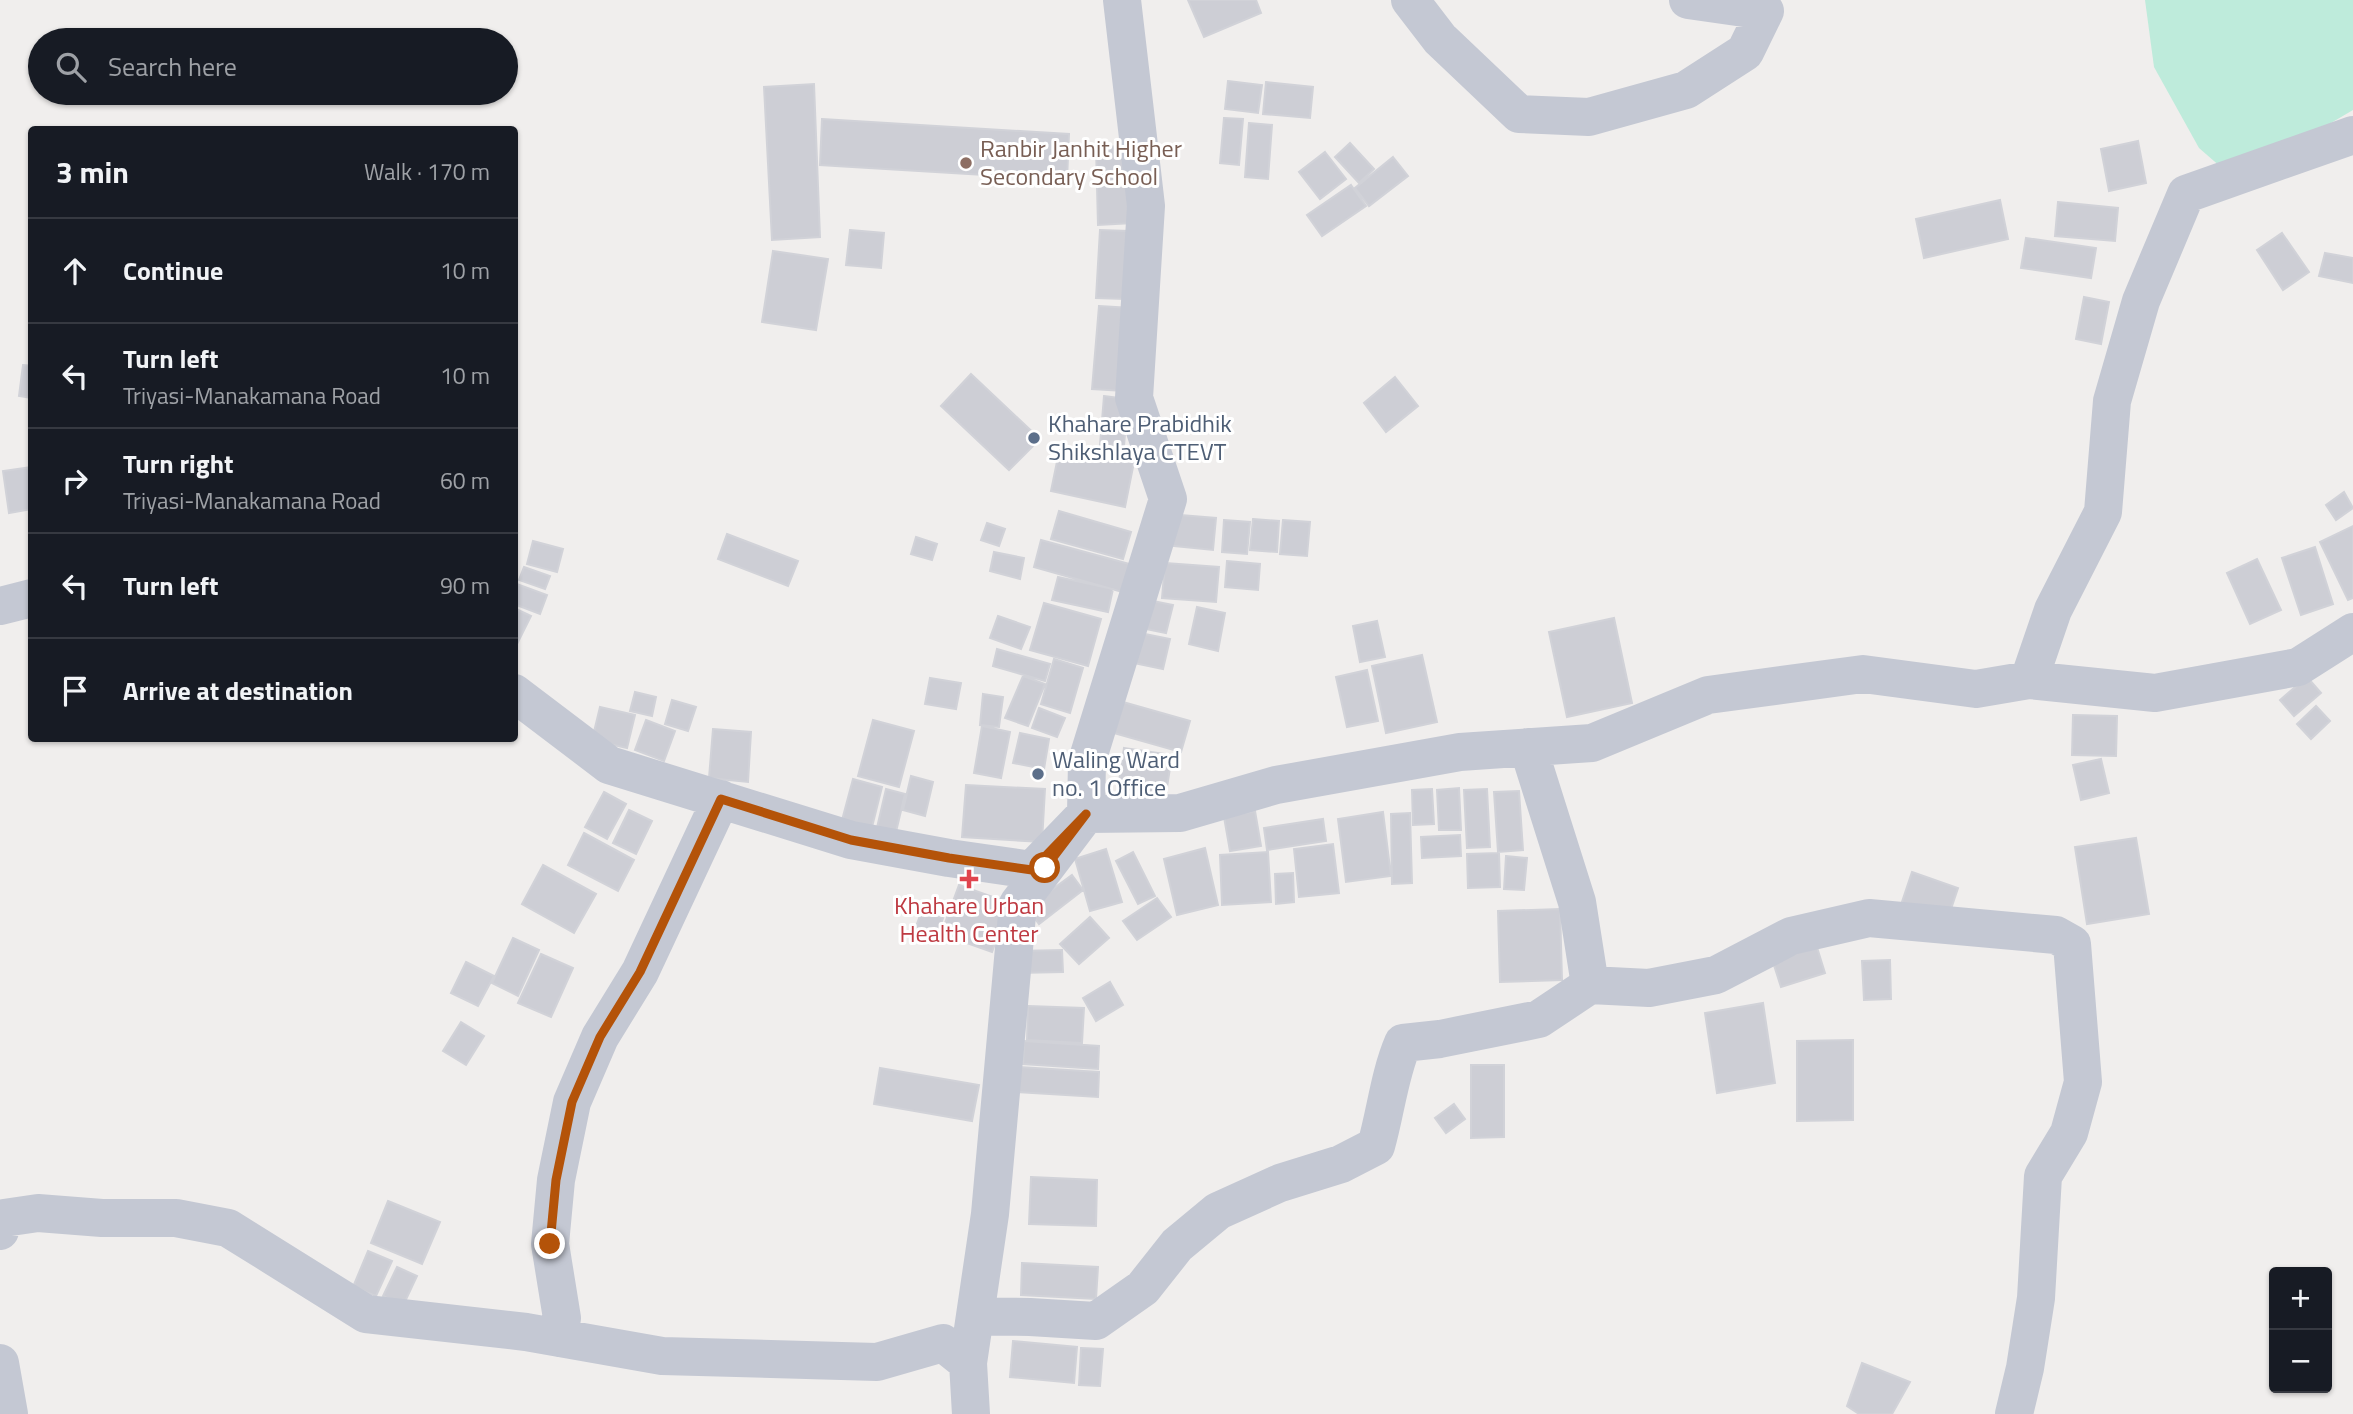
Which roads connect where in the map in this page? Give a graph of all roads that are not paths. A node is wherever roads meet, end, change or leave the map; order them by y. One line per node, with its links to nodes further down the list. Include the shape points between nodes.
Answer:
1 (1122, 0): 12 (street, via 1146,206 1134,398 1168,499 1087,761)
2 (1410, 0): 3 (street, via 1440,39 1519,114 1589,117 1686,90 1745,52 1765,11)
3 (1688, 0)
4 (2353, 135): 8 (street, via 2186,194 2141,301 2112,401 2103,512 2053,610)
5 (28, 598): 6 (street)
6 (0, 606)
7 (2353, 632): 8 (street, via 2298,667 2155,693)
8 (2029, 680): 10 (street, via 1976,690 1863,674 1708,695 1592,743)
9 (518, 696): 11 (street, via 609,765)
10 (1528, 747): 12 (street, via 1460,752 1276,785 1180,813); 13 (street, via 1577,902)
11 (721, 799): 12 (street, via 851,840 1032,870); 16 (street, via 640,972 600,1037 572,1102 556,1180 550,1244 562,1318)
12 (1086, 814): 15 (street, via 1017,904 990,1214)
13 (1590, 985): 15 (street, via 1539,1019 1403,1043 1393,1067 1376,1146 1218,1211 1177,1245 1143,1288 1096,1321); 21 (street, via 1649,988 1716,975 1791,936 1869,918 2056,934 2072,944 2083,1082 2069,1133 2043,1175 2036,1298)
14 (0, 1231): 16 (street, via 4,1218 38,1213 176,1217 228,1228 366,1314)
15 (975, 1316): 18 (street)
16 (559, 1338): 18 (street, via 662,1356 877,1362 943,1343)
17 (0, 1363): 19 (street)
18 (968, 1363): 20 (street)
19 (9, 1414)
20 (971, 1414)
21 (2014, 1414)

